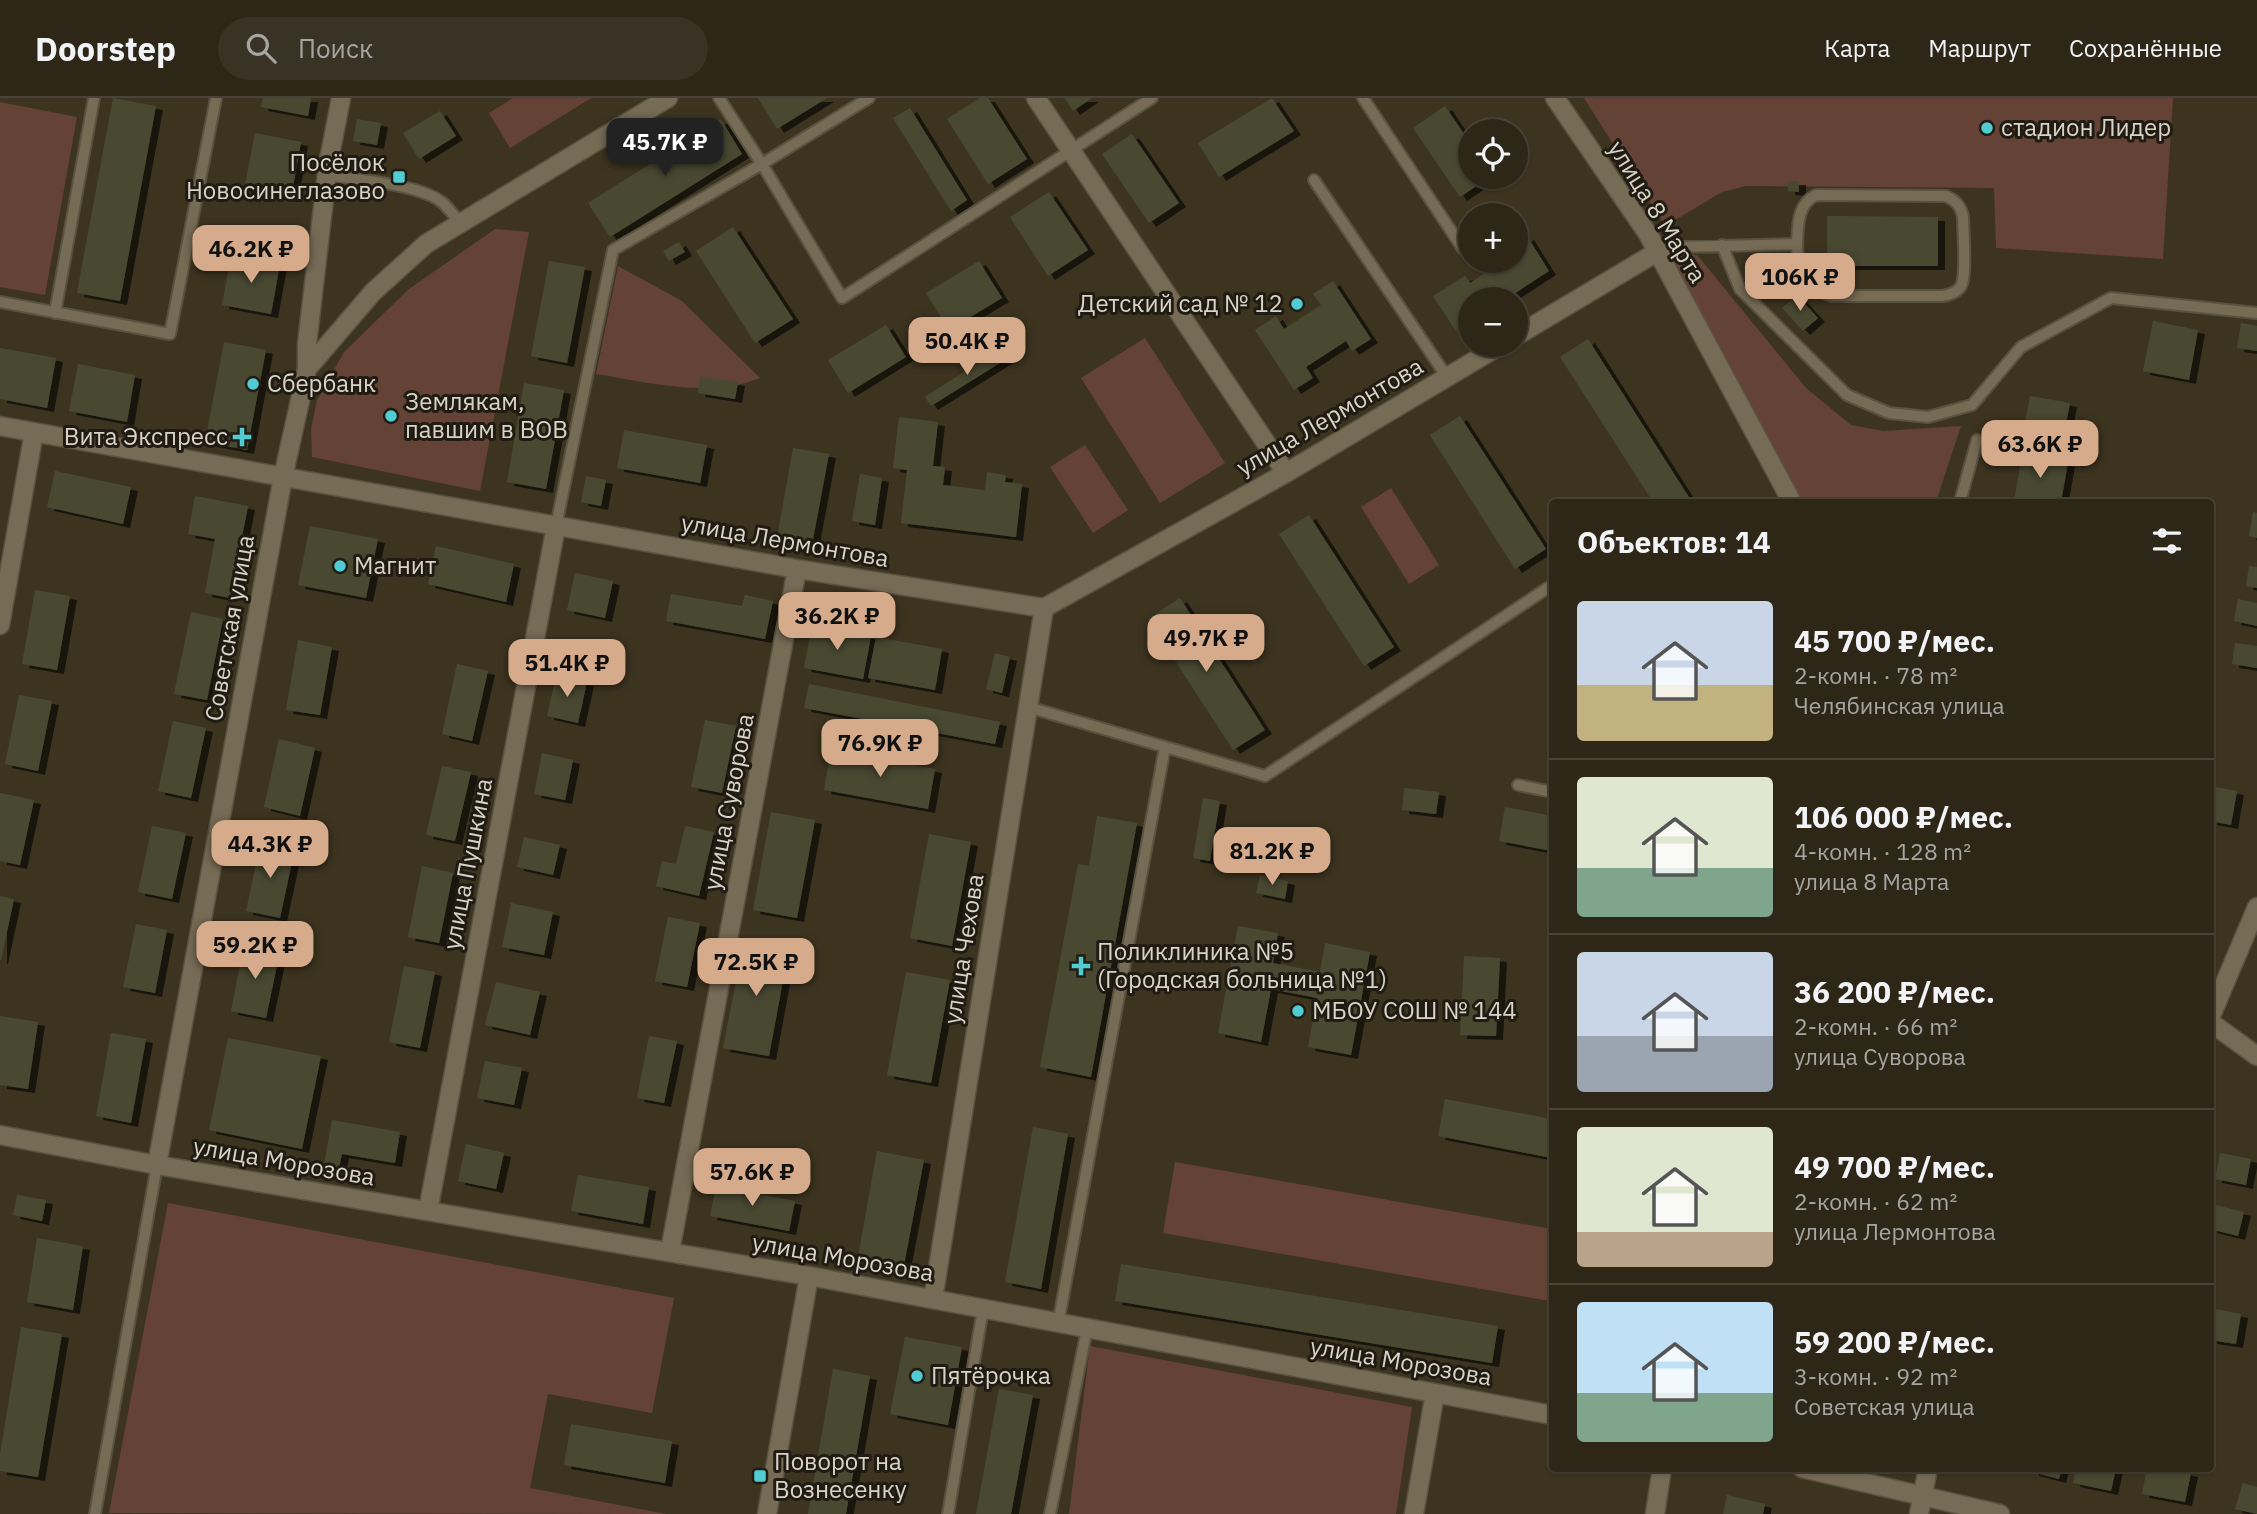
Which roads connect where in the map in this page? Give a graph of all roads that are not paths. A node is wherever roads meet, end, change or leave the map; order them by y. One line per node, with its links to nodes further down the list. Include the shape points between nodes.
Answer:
1 (94, 98): 21 (lane)
2 (216, 98): 21 (lane, via 170,334)
3 (341, 98): 13 (street, Советская улица)
4 (668, 98): 15 (street)
5 (719, 98): 12 (lane)
6 (869, 98): 12 (lane)
7 (1036, 98): 11 (street)
8 (1152, 98): 11 (lane)
9 (1363, 98): 16 (lane)
10 (1555, 98): 19 (street, улица 8 Марта)
11 (1072, 152): 12 (lane, via 842,298); 30 (street)
12 (762, 164): 34 (lane, via 612,250)
13 (327, 175): 15 (lane, via 431,196); 25 (street, Советская улица)
14 (1314, 180): 26 (lane)
15 (461, 223): 25 (street, via 426,244 373,292)
16 (1458, 242)
17 (1797, 244): 17 (lane, via 1805,282 1816,292 1832,296 1942,296 1953,294 1964,276 1963,217 1955,201 1946,196 1815,195 1798,220); 18 (lane)
18 (1722, 245): 19 (lane); 22 (lane, via 1740,289 1847,395 1889,413 1928,417 1972,405 2021,347 2111,298)
19 (1657, 252): 23 (street); 32 (street, улица 8 Марта)
20 (0, 302): 21 (lane)
21 (55, 313)
22 (2257, 313)
23 (1528, 329)
24 (1481, 357): 26 (street, улица Лермонтова)
25 (307, 369): 31 (street, Советская улица)
26 (1447, 377): 30 (street, улица Лермонтова)
27 (0, 426): 28 (street, улица Лермонтова)
28 (34, 432): 31 (street, улица Лермонтова); 38 (street)
29 (1976, 440): 33 (lane)
30 (1286, 473): 37 (street, улица Лермонтова)
31 (283, 477): 34 (street, улица Лермонтова); 48 (street, Советская улица)
32 (1790, 499)
33 (1962, 499)
34 (556, 526): 35 (street, улица Лермонтова); 49 (street, улица Пушкина)
35 (797, 569): 37 (street, улица Лермонтова); 50 (street, улица Суворова)
36 (1549, 587): 40 (lane, via 1265,776)
37 (1044, 608): 39 (street, улица Чехова)
38 (0, 625)
39 (1028, 707): 40 (lane); 52 (street, улица Чехова)
40 (1165, 747): 54 (lane)
41 (1518, 785): 42 (lane)
42 (1549, 791)
43 (2257, 907): 44 (street)
44 (2214, 1010)
45 (2214, 1023): 46 (street)
46 (2257, 1056)
47 (0, 1135): 48 (street, улица Морозова)
48 (157, 1165): 49 (street, улица Морозова); 62 (lane)
49 (428, 1211): 50 (street, улица Морозова)
50 (670, 1251): 51 (street, улица Морозова)
51 (809, 1276): 52 (street, улица Морозова); 63 (street)
52 (933, 1299): 53 (street, улица Морозова)
53 (983, 1308): 54 (street, улица Морозова); 64 (lane)
54 (1058, 1324): 55 (street, улица Морозова)
55 (1087, 1329): 56 (street, улица Морозова); 65 (lane)
56 (1435, 1393): 57 (street, улица Морозова); 66 (street)
57 (1549, 1414)
58 (1661, 1472): 67 (street)
59 (1819, 1472): 61 (street)
60 (1927, 1472): 61 (street)
61 (1922, 1496): 68 (street); 69 (street)
62 (96, 1514)
63 (767, 1514)
64 (948, 1514)
65 (1050, 1514)
66 (1414, 1514)
67 (1655, 1514)
68 (1919, 1514)
69 (2000, 1514)

